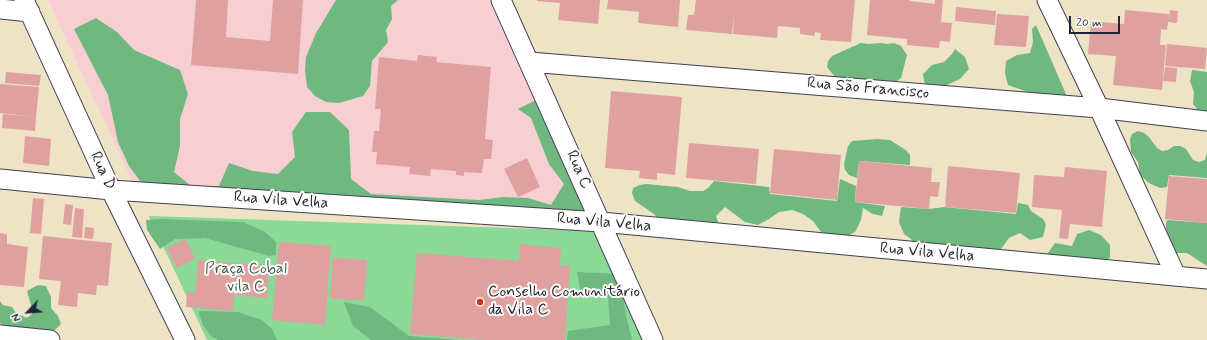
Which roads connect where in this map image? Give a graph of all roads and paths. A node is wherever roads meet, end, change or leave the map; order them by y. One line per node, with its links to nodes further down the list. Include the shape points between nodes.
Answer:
1 (501, 0): 5 (street, Rua C)
2 (1047, 0): 6 (street)
3 (27, 6): 4 (street); 9 (street, Rua D)
4 (0, 10)
5 (529, 62): 6 (street, Rua São Francisco); 10 (street, Rua C)
6 (1099, 108): 7 (street, Rua São Francisco); 11 (street)
7 (1207, 121)
8 (0, 179): 9 (street, Rua Vila Velha)
9 (111, 190): 10 (street, Rua Vila Velha); 15 (street, Rua D)
10 (601, 222): 11 (street, Rua Vila Velha); 16 (street, Rua C)
11 (1176, 276): 12 (street, Rua Vila Velha)
12 (1207, 279)
13 (0, 335): 14 (street)
14 (50, 340)
15 (186, 340)
16 (653, 340)

